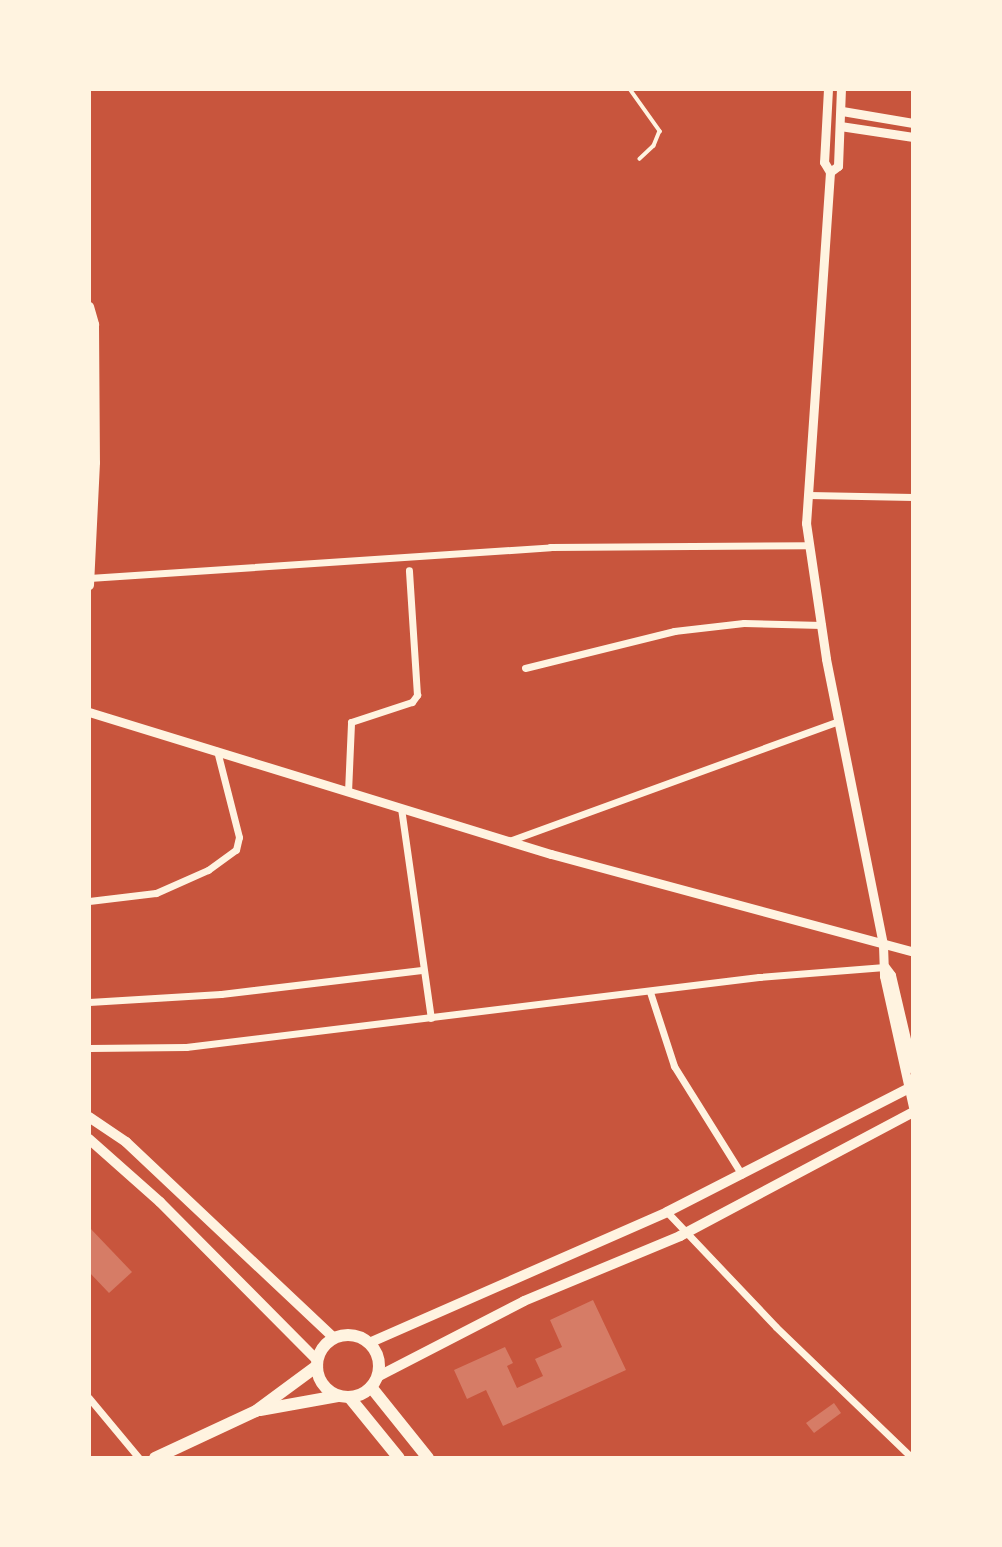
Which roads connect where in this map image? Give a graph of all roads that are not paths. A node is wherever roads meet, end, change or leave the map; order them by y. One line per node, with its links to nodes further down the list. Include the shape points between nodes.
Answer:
1 (631, 89): 8 (lane, via 660,131 654,146)
2 (828, 89): 9 (street, via 824,162)
3 (841, 89): 4 (street)
4 (842, 111): 5 (street); 6 (street)
5 (913, 123)
6 (841, 126): 7 (street); 9 (street, via 838,166)
7 (913, 137)
8 (640, 159)
9 (830, 172): 11 (street)
10 (89, 306): 15 (street, via 94,324 95,462)
11 (809, 495): 12 (street); 13 (street)
12 (913, 497)
13 (810, 545): 15 (street, via 550,547); 17 (street)
14 (409, 570): 22 (street, via 417,695 412,702 351,722)
15 (90, 578): 16 (street)
16 (89, 585)
17 (822, 625): 18 (street, via 744,623 685,629); 20 (street)
18 (525, 668)
19 (89, 712): 21 (street)
20 (839, 721): 24 (street); 26 (street)
21 (217, 751): 22 (street); 25 (street, via 239,837 236,850 208,870 156,893)
22 (348, 792): 23 (street)
23 (401, 808): 24 (street); 29 (street)
24 (509, 841): 26 (street)
25 (89, 901)
26 (883, 945): 27 (street); 28 (street)
27 (913, 952)
28 (885, 967): 30 (street); 34 (street, via 891,975); 35 (street)
29 (422, 970): 31 (street, via 221,993); 32 (street)
30 (650, 992): 32 (street); 40 (street, via 674,1066)
31 (89, 1002)
32 (431, 1018): 33 (street, via 186,1047)
33 (89, 1048)
34 (913, 1069)
35 (909, 1088): 36 (street); 40 (main road)
36 (913, 1107)
37 (913, 1112): 42 (main road)
38 (89, 1117): 43 (main road, via 126,1142)
39 (89, 1139): 45 (main road, via 160,1202)
40 (742, 1175): 41 (main road)
41 (667, 1212): 42 (street); 44 (main road)
42 (686, 1234): 46 (main road, via 524,1301); 54 (street)
43 (334, 1338): 44 (highway, via 358,1337); 45 (highway)
44 (369, 1343): 46 (highway, via 376,1353)
45 (317, 1363): 47 (highway, via 320,1380); 49 (highway)
46 (374, 1382): 47 (highway); 53 (highway)
47 (344, 1397): 49 (highway); 52 (highway)
48 (89, 1398): 50 (street)
49 (256, 1411): 51 (highway)
50 (139, 1458)
51 (155, 1458)
52 (399, 1458)
53 (428, 1458)
54 (912, 1458)

